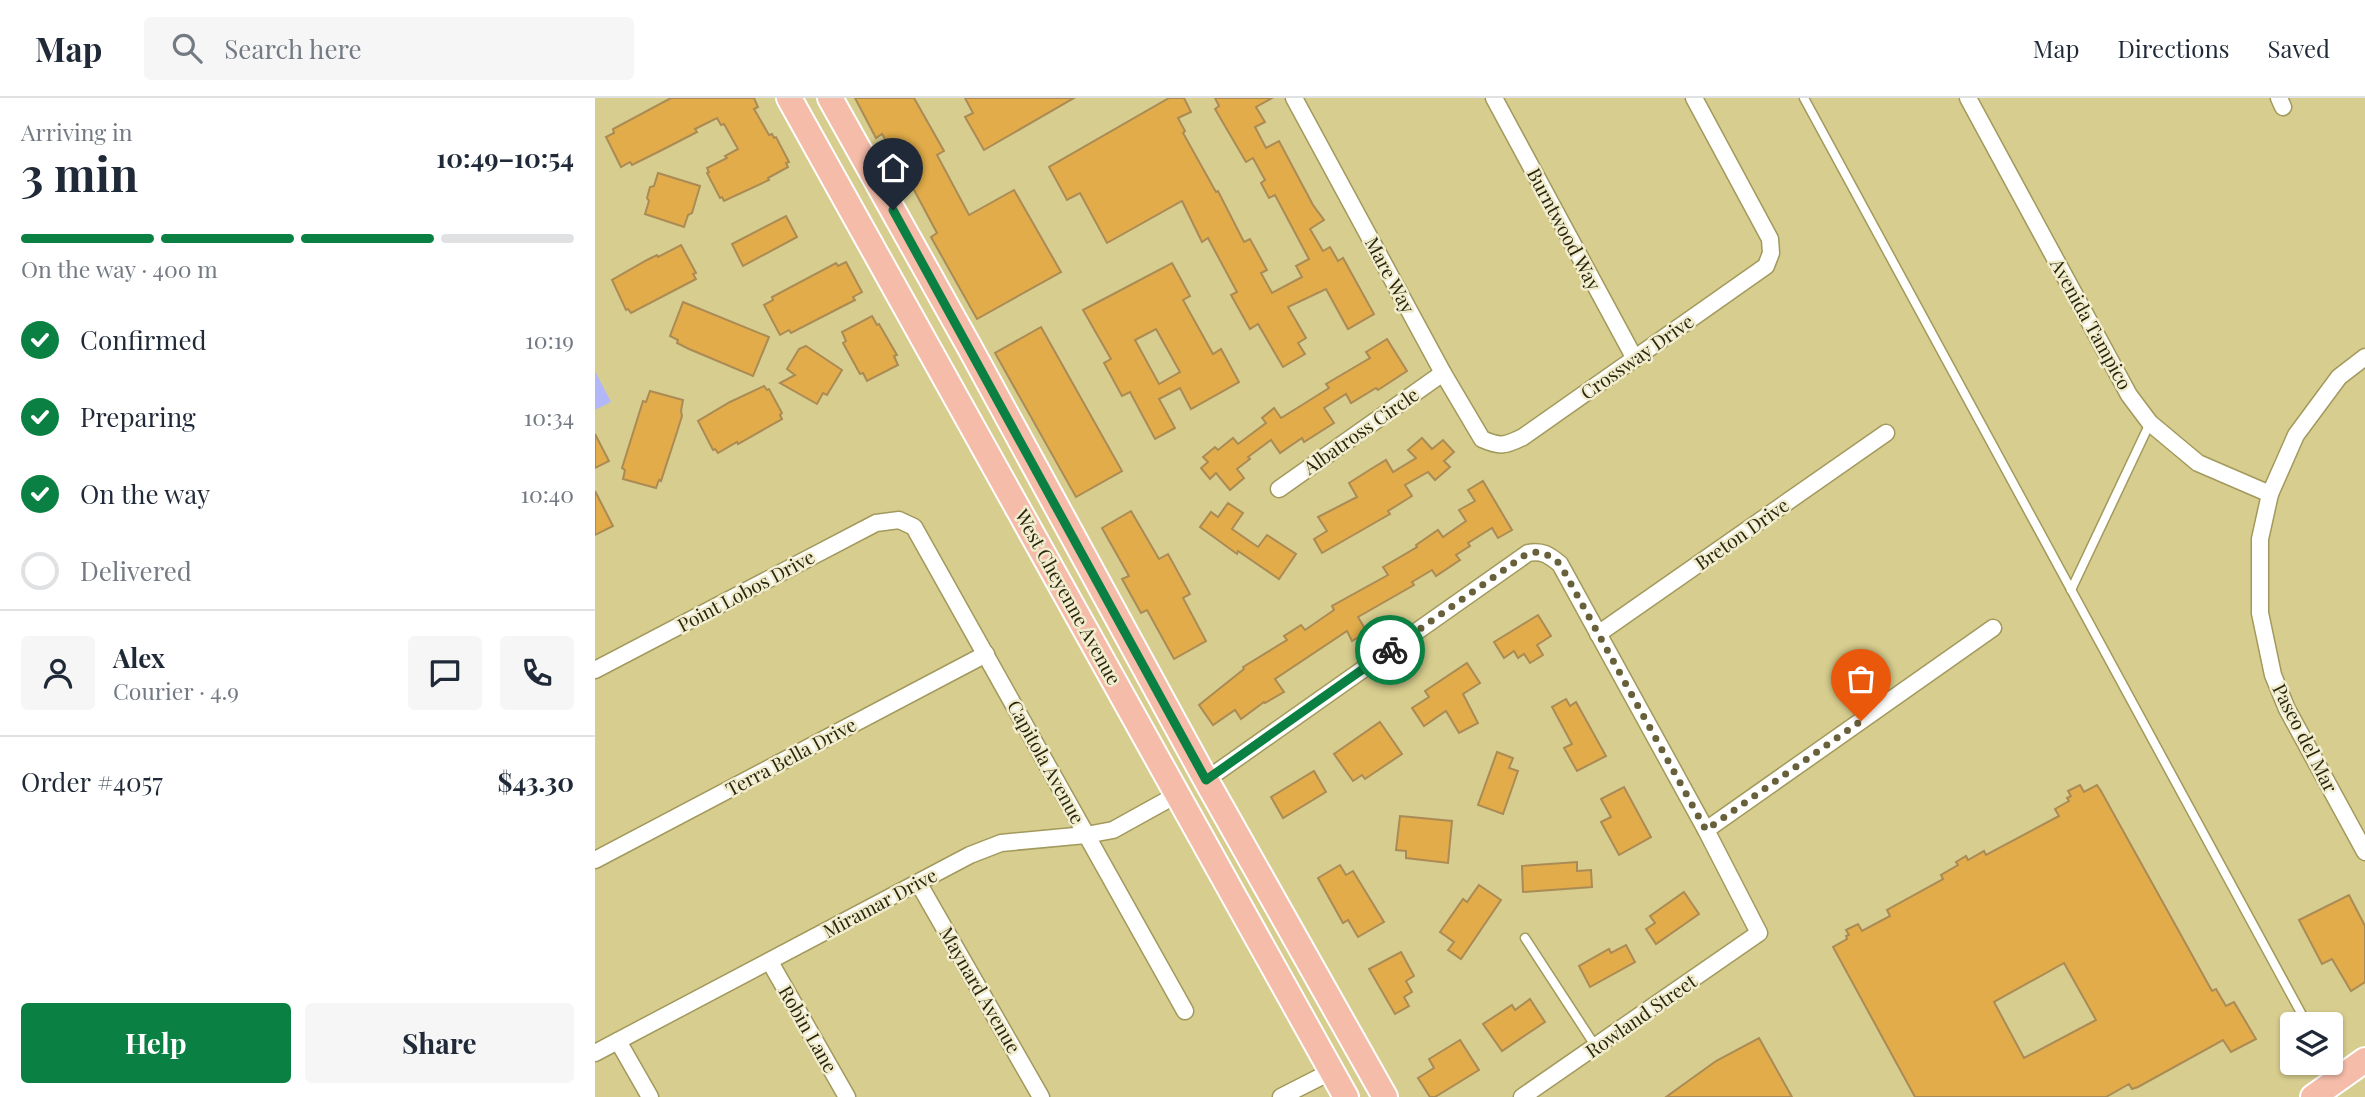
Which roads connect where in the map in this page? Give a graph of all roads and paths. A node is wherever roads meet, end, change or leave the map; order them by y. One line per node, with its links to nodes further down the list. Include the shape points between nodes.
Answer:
1 (789, 98): 18 (main road, West Cheyenne Avenue)
2 (829, 98): 23 (main road, West Cheyenne Avenue)
3 (1294, 98): 10 (street, Mare Way)
4 (1494, 98): 9 (street, Burntwood Way)
5 (1694, 98): 9 (street, Crossway Drive, via 1770,239 1771,253 1766,266)
6 (1804, 98): 17 (lane)
7 (1968, 98): 11 (street, Avenida Tampico, via 2129,395)
8 (2365, 357): 15 (street, Paseo del Mar, via 2339,377 2297,435)
9 (1635, 359): 13 (street, Crossway Drive, via 1523,437 1506,445)
10 (1443, 373): 13 (street, Mare Way, via 1482,439); 14 (street, Albatross Circle)
11 (2150, 423): 15 (street, Avenida Tampico, via 2198,463); 17 (lane)
12 (1886, 433): 20 (street, Breton Drive)
13 (1493, 444)
14 (1279, 489)
15 (2270, 494): 27 (street, Paseo del Mar, via 2260,539 2260,613 2273,676)
16 (899, 520): 21 (street, Capitola Avenue, via 914,527); 22 (street, Point Lobos Drive, via 876,523)
17 (2071, 590): 34 (lane)
18 (1074, 607): 23 (main road, via 1094,629 1182,776); 24 (main road, West Cheyenne Avenue)
19 (1993, 628): 25 (street)
20 (1598, 634): 23 (street, via 1560,564 1548,554 1528,553); 25 (street)
21 (986, 654): 26 (street, Capitola Avenue); 28 (street, Terra Bella Drive)
22 (595, 670)
23 (1206, 780): 31 (main road, West Cheyenne Avenue)
24 (1178, 794): 26 (street, Miramar Drive, via 1113,830); 31 (main road, via 1197,800 1277,925); 39 (main road, West Cheyenne Avenue)
25 (1706, 830): 36 (street, Rowland Street, via 1759,933)
26 (1086, 835): 29 (street, Miramar Drive, via 1001,843); 33 (street, Capitola Avenue)
27 (2365, 852)
28 (595, 860)
29 (919, 884): 32 (street, Miramar Drive); 43 (street, Maynard Avenue)
30 (1525, 938): 36 (lane)
31 (1298, 944): 46 (main road, West Cheyenne Avenue)
32 (770, 962): 35 (street, Miramar Drive); 42 (street, Robin Lane)
33 (1185, 1011)
34 (2300, 1012)
35 (618, 1041): 37 (street, Miramar Drive); 41 (street)
36 (1595, 1047): 47 (street, Rowland Street)
37 (595, 1053)
38 (2365, 1060): 40 (main road)
39 (1332, 1071): 44 (street); 45 (main road, West Cheyenne Avenue)
40 (2327, 1085)
41 (650, 1097)
42 (847, 1097)
43 (1041, 1097)
44 (1282, 1097)
45 (1346, 1097)
46 (1385, 1097)
47 (1522, 1097)

